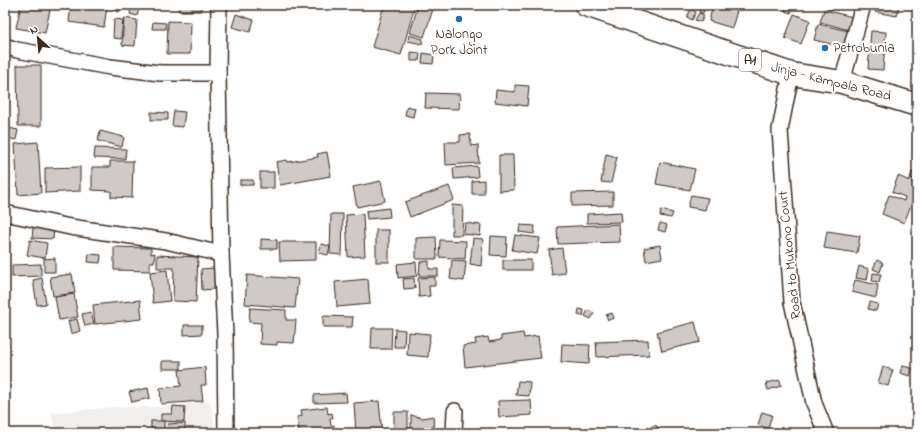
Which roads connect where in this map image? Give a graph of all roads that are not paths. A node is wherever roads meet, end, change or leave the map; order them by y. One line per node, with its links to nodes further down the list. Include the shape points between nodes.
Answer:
1 (219, 5): 5 (street)
2 (586, 5): 6 (highway, Jinja - Kampala Road / A1)
3 (863, 5): 7 (street)
4 (5, 46): 5 (street, via 110,67 153,72)
5 (218, 73): 10 (street)
6 (791, 74): 7 (highway, Jinja - Kampala Road / A1); 14 (street, Road to Mukono Court, via 780,130 792,302 814,403)
7 (842, 82): 8 (highway, Jinja - Kampala Road / A1)
8 (917, 105)
9 (5, 213): 10 (street, via 70,227 166,241)
10 (221, 254): 12 (street)
11 (455, 411): 13 (street)
12 (226, 433)
13 (454, 433)
14 (826, 433)

